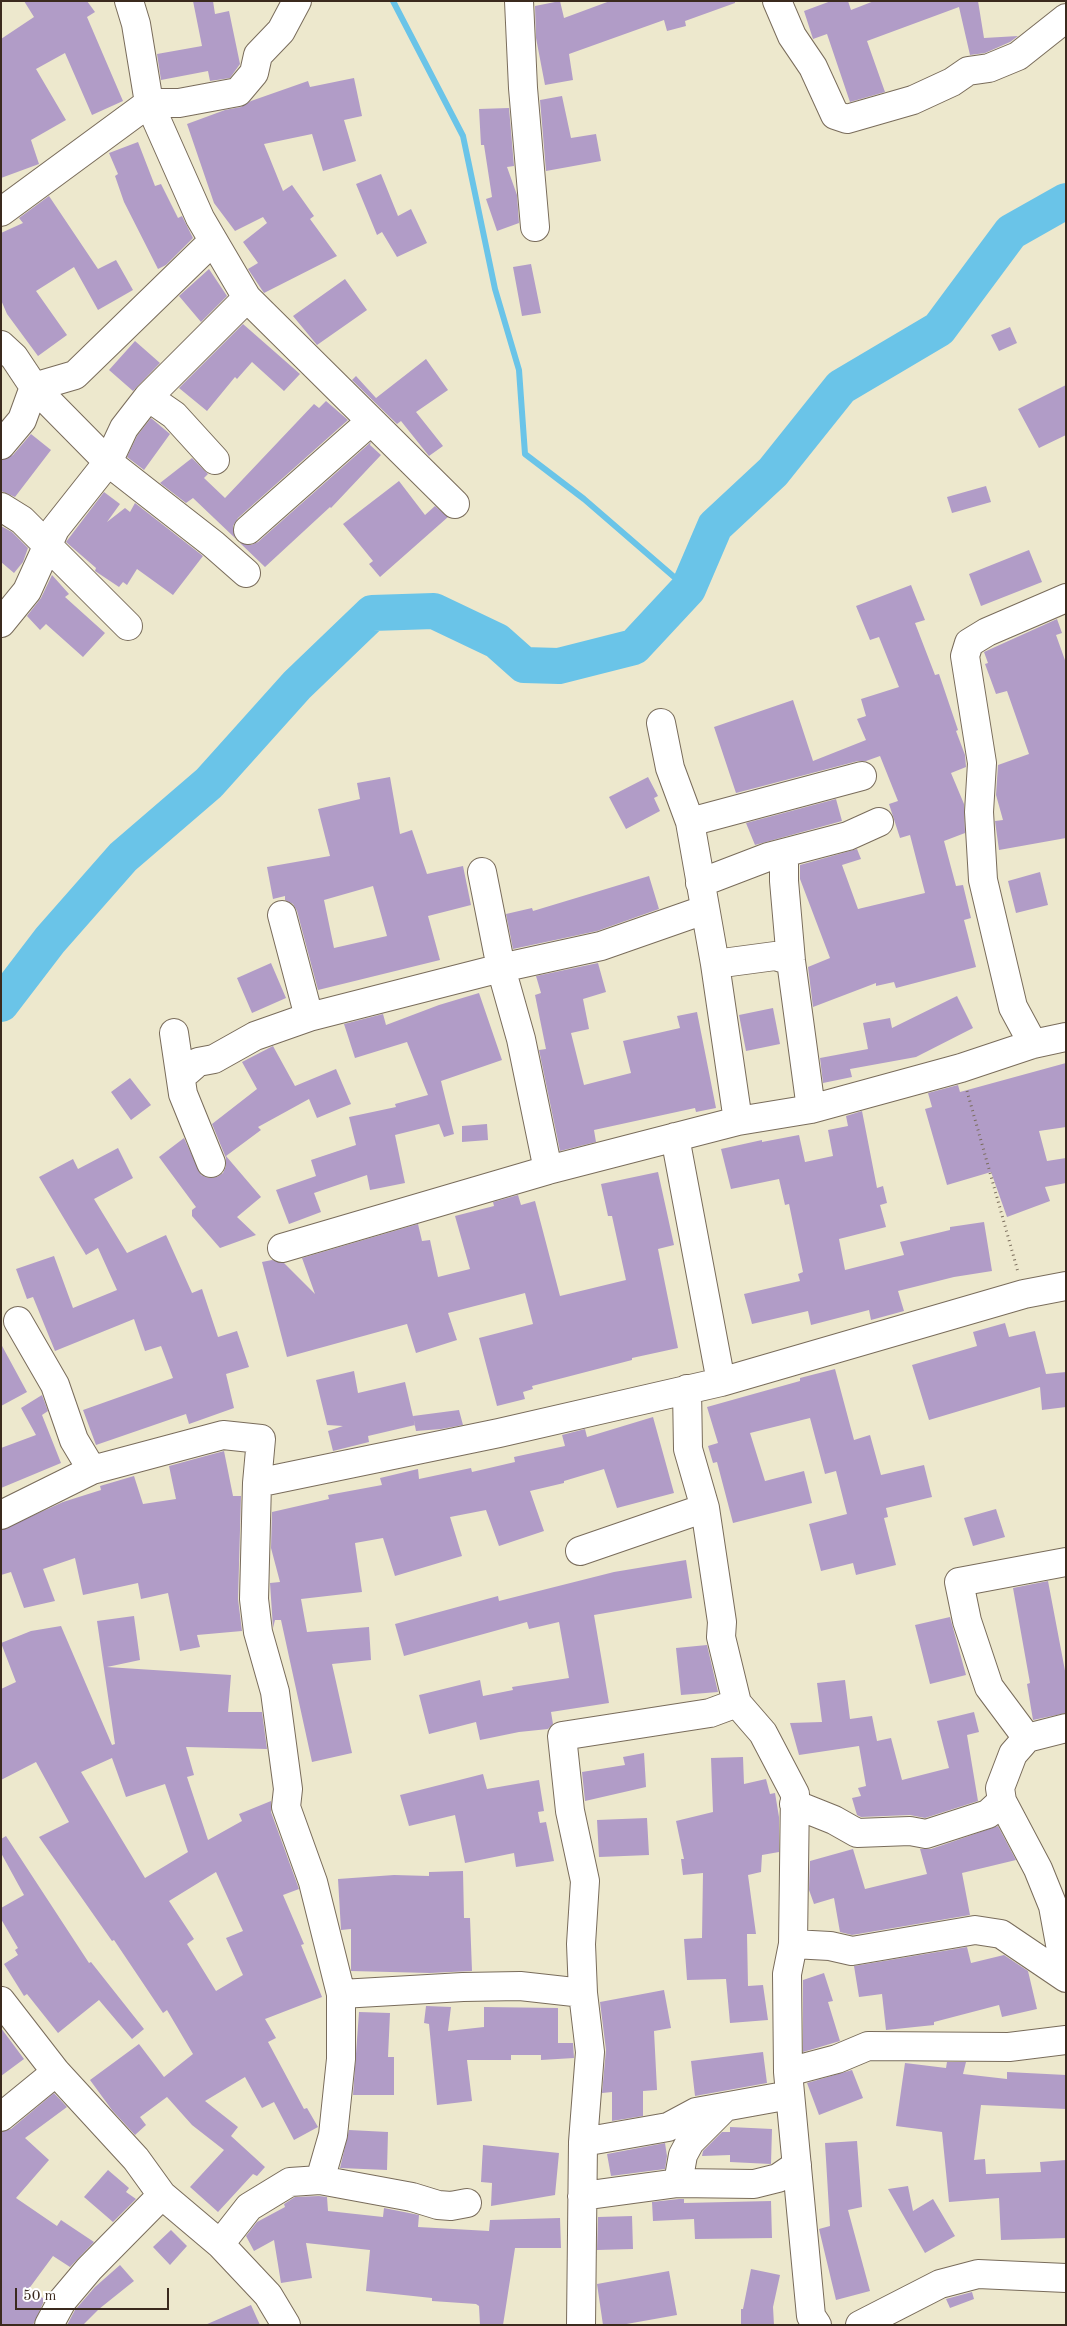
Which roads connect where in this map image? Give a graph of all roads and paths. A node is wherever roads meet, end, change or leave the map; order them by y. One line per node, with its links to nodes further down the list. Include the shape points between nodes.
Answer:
1 (129, 1): 6 (street)
2 (296, 1): 6 (street, via 281,30 258,55 254,73 238,92 179,104)
3 (519, 1): 8 (street)
4 (777, 1): 5 (street, via 792,36 813,67 835,115 848,119 913,100 968,71 989,68 1018,56)
5 (1066, 18)
6 (149, 103): 7 (street); 9 (street)
7 (1, 212)
8 (535, 227)
9 (213, 241): 10 (street); 12 (street, via 75,375)
10 (247, 298): 13 (street); 14 (street)
11 (1, 345): 12 (street, via 14,357)
12 (34, 387): 15 (street, via 22,420); 17 (street)
13 (148, 397): 16 (street, via 174,415); 17 (street, via 124,428)
14 (370, 420): 18 (street); 20 (street)
15 (1, 445)
16 (215, 460)
17 (108, 462): 21 (street, via 55,529); 22 (street)
18 (454, 504)
19 (1, 507): 21 (street, via 22,520)
20 (248, 530)
21 (48, 546): 24 (street, via 27,591); 25 (street)
22 (246, 573)
23 (1066, 598): 41 (street, via 987,632 969,643 965,656 982,763 979,812 983,880 1013,1007)
24 (1, 623)
25 (128, 626)
26 (661, 723): 28 (street, via 670,768)
27 (862, 776): 28 (street)
28 (690, 822): 32 (street)
29 (879, 822): 30 (street, via 848,836)
30 (784, 853): 32 (street); 35 (street)
31 (482, 872): 37 (street)
32 (700, 884): 33 (street)
33 (704, 910): 36 (street); 37 (street, via 600,946)
34 (282, 915): 38 (street)
35 (791, 961): 36 (street, via 775,956); 44 (street)
36 (715, 964): 45 (street)
37 (501, 968): 38 (street); 48 (street, via 521,1039)
38 (308, 1017): 43 (street, via 255,1036 214,1059 198,1062)
39 (174, 1033): 43 (street)
40 (1066, 1037): 41 (street)
41 (1033, 1044): 42 (street)
42 (961, 1068): 44 (street); 51 (path)
43 (182, 1076): 47 (street, via 183,1094)
44 (811, 1108): 45 (street)
45 (738, 1121): 46 (street)
46 (675, 1137): 48 (street); 53 (street)
47 (211, 1163)
48 (548, 1170): 49 (street)
49 (282, 1248)
50 (1066, 1286): 51 (street)
51 (1024, 1294): 53 (street)
52 (18, 1321): 55 (street, via 55,1385 74,1440)
53 (721, 1382): 54 (street)
54 (687, 1389): 56 (street, via 499,1434); 57 (street, via 688,1449)
55 (92, 1470): 56 (street, via 223,1435 260,1439); 58 (street)
56 (257, 1483): 70 (street, via 254,1600 258,1632 275,1692 288,1788 286,1807 312,1882)
57 (705, 1508): 59 (street); 61 (street, via 722,1622 720,1637)
58 (1, 1515)
59 (580, 1551)
60 (1066, 1562): 63 (street, via 959,1582 967,1621 989,1687)
61 (737, 1703): 65 (street, via 763,1733 795,1794); 69 (street, via 710,1713 562,1736 570,1811 585,1881 581,1944)
62 (1066, 1728): 63 (street)
63 (1027, 1738): 64 (street, via 1013,1754 1000,1788)
64 (1002, 1801): 65 (street, via 988,1814 926,1834 910,1831 857,1833); 66 (street)
65 (794, 1804): 67 (street)
66 (1059, 1904): 68 (street)
67 (794, 1944): 68 (street, via 852,1951 976,1930 1000,1934); 74 (street, via 787,1974)
68 (1066, 1977)
69 (583, 1993): 70 (street, via 520,1986); 77 (street, via 590,2052)
70 (342, 1994): 79 (street, via 341,2059 333,2135)
71 (1, 2001): 73 (street)
72 (1066, 2040): 74 (street, via 1009,2047 868,2046)
73 (56, 2072): 76 (street); 81 (street, via 136,2159)
74 (789, 2084): 75 (street); 78 (street)
75 (725, 2107): 77 (street, via 696,2112 668,2127); 80 (street, via 690,2142 683,2155)
76 (1, 2117)
77 (583, 2142): 82 (street)
78 (797, 2165): 80 (street, via 778,2178 754,2184); 89 (street, via 811,2316)
79 (320, 2180): 83 (street, via 438,2205); 84 (street, via 290,2182 249,2207)
80 (678, 2183): 82 (street)
81 (162, 2195): 84 (street); 86 (street, via 89,2269 62,2301)
82 (582, 2196): 88 (street)
83 (467, 2203)
84 (220, 2244): 87 (street, via 268,2295)
85 (1066, 2278): 90 (street, via 978,2274 940,2284)
86 (48, 2325)
87 (286, 2325)
88 (581, 2325)
89 (817, 2325)
90 (860, 2325)

